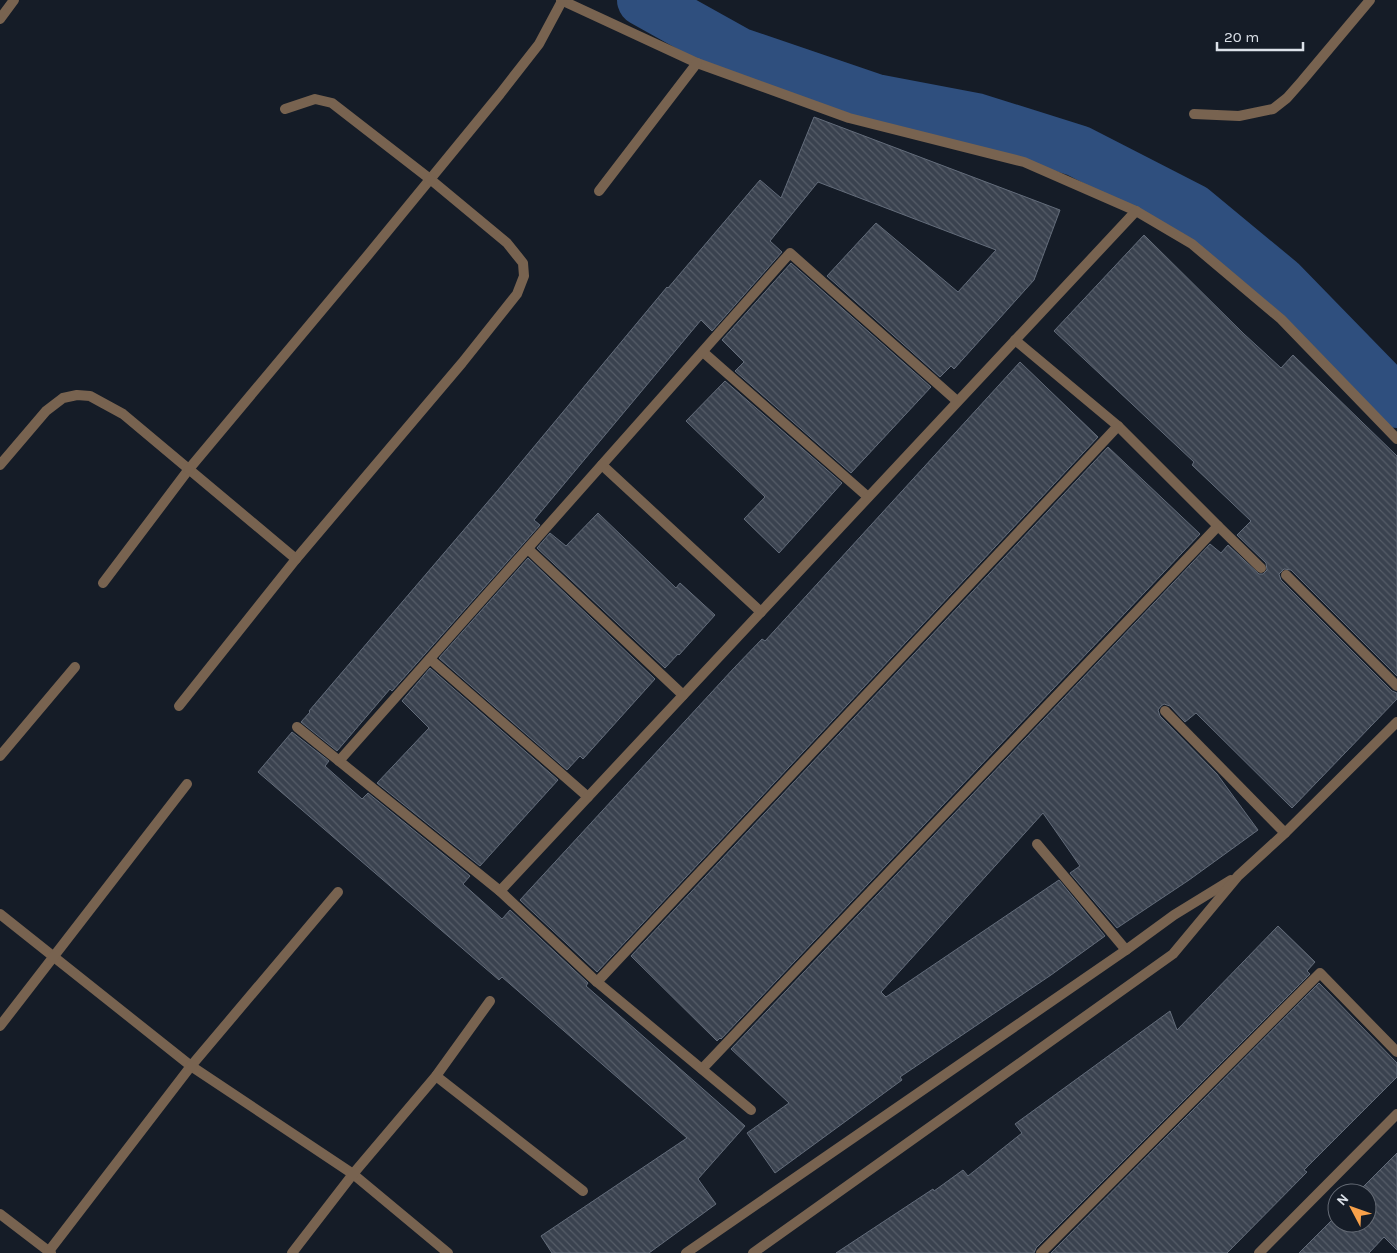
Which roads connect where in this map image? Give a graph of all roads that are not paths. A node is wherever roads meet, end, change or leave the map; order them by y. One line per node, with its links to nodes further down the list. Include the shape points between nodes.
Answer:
1 (14, 0): 4 (street)
2 (561, 0): 5 (street); 8 (street, via 538,44)
3 (1370, 0): 7 (street, via 1287,98 1272,109 1239,116)
4 (0, 19)
5 (697, 63): 9 (street); 10 (street, via 849,118 1024,162)
6 (285, 109): 8 (street, via 315,99 332,103)
7 (1194, 114)
8 (430, 179): 18 (street); 22 (street, via 507,243 523,263 524,276 517,294 462,363)
9 (599, 192)
10 (1136, 211): 11 (street); 15 (street, via 1192,244 1282,318)
11 (1016, 340): 13 (street); 14 (street)
12 (703, 352): 13 (street, via 790,253); 17 (street); 19 (street)
13 (957, 401): 19 (street)
14 (1118, 426): 20 (street); 47 (street)
15 (1397, 439)
16 (0, 465): 18 (street, via 46,411 64,398 77,395 90,396 123,414)
17 (602, 465): 21 (street); 26 (street)
18 (189, 469): 22 (street); 25 (street)
19 (868, 497): 26 (street)
20 (1218, 526): 23 (street); 52 (street)
21 (528, 548): 27 (street); 30 (street)
22 (296, 559): 31 (street)
23 (1261, 568)
24 (1286, 575): 29 (street)
25 (103, 583)
26 (761, 612): 30 (street)
27 (430, 659): 36 (street); 38 (street)
28 (74, 667): 35 (street)
29 (1397, 686)
30 (683, 695): 38 (street)
31 (179, 706)
32 (1165, 711): 39 (street)
33 (1397, 722): 39 (street)
34 (297, 727): 36 (street)
35 (0, 756)
36 (339, 761): 42 (street)
37 (187, 784): 46 (street)
38 (588, 797): 42 (street)
39 (1286, 833): 41 (street)
40 (1037, 844): 45 (street)
41 (1238, 876): 45 (street, via 1174,915); 63 (street, via 1173,954)
42 (500, 891): 47 (street)
43 (338, 892): 51 (street)
44 (0, 914): 46 (street)
45 (1126, 950): 62 (street)
46 (53, 957): 49 (street); 51 (street)
47 (597, 982): 52 (street)
48 (490, 1001): 53 (street)
49 (0, 1026)
50 (1397, 1052): 64 (street, via 1320,973)
51 (191, 1066): 56 (street); 59 (street)
52 (702, 1069): 54 (street)
53 (436, 1076): 56 (street); 57 (street)
54 (751, 1110)
55 (1397, 1114): 65 (street)
56 (353, 1174): 60 (street); 61 (street)
57 (583, 1191)
58 (0, 1214): 59 (street)
59 (50, 1252)
60 (292, 1253)
61 (448, 1253)
62 (686, 1253)
63 (753, 1253)
64 (1041, 1253)
65 (1259, 1253)

